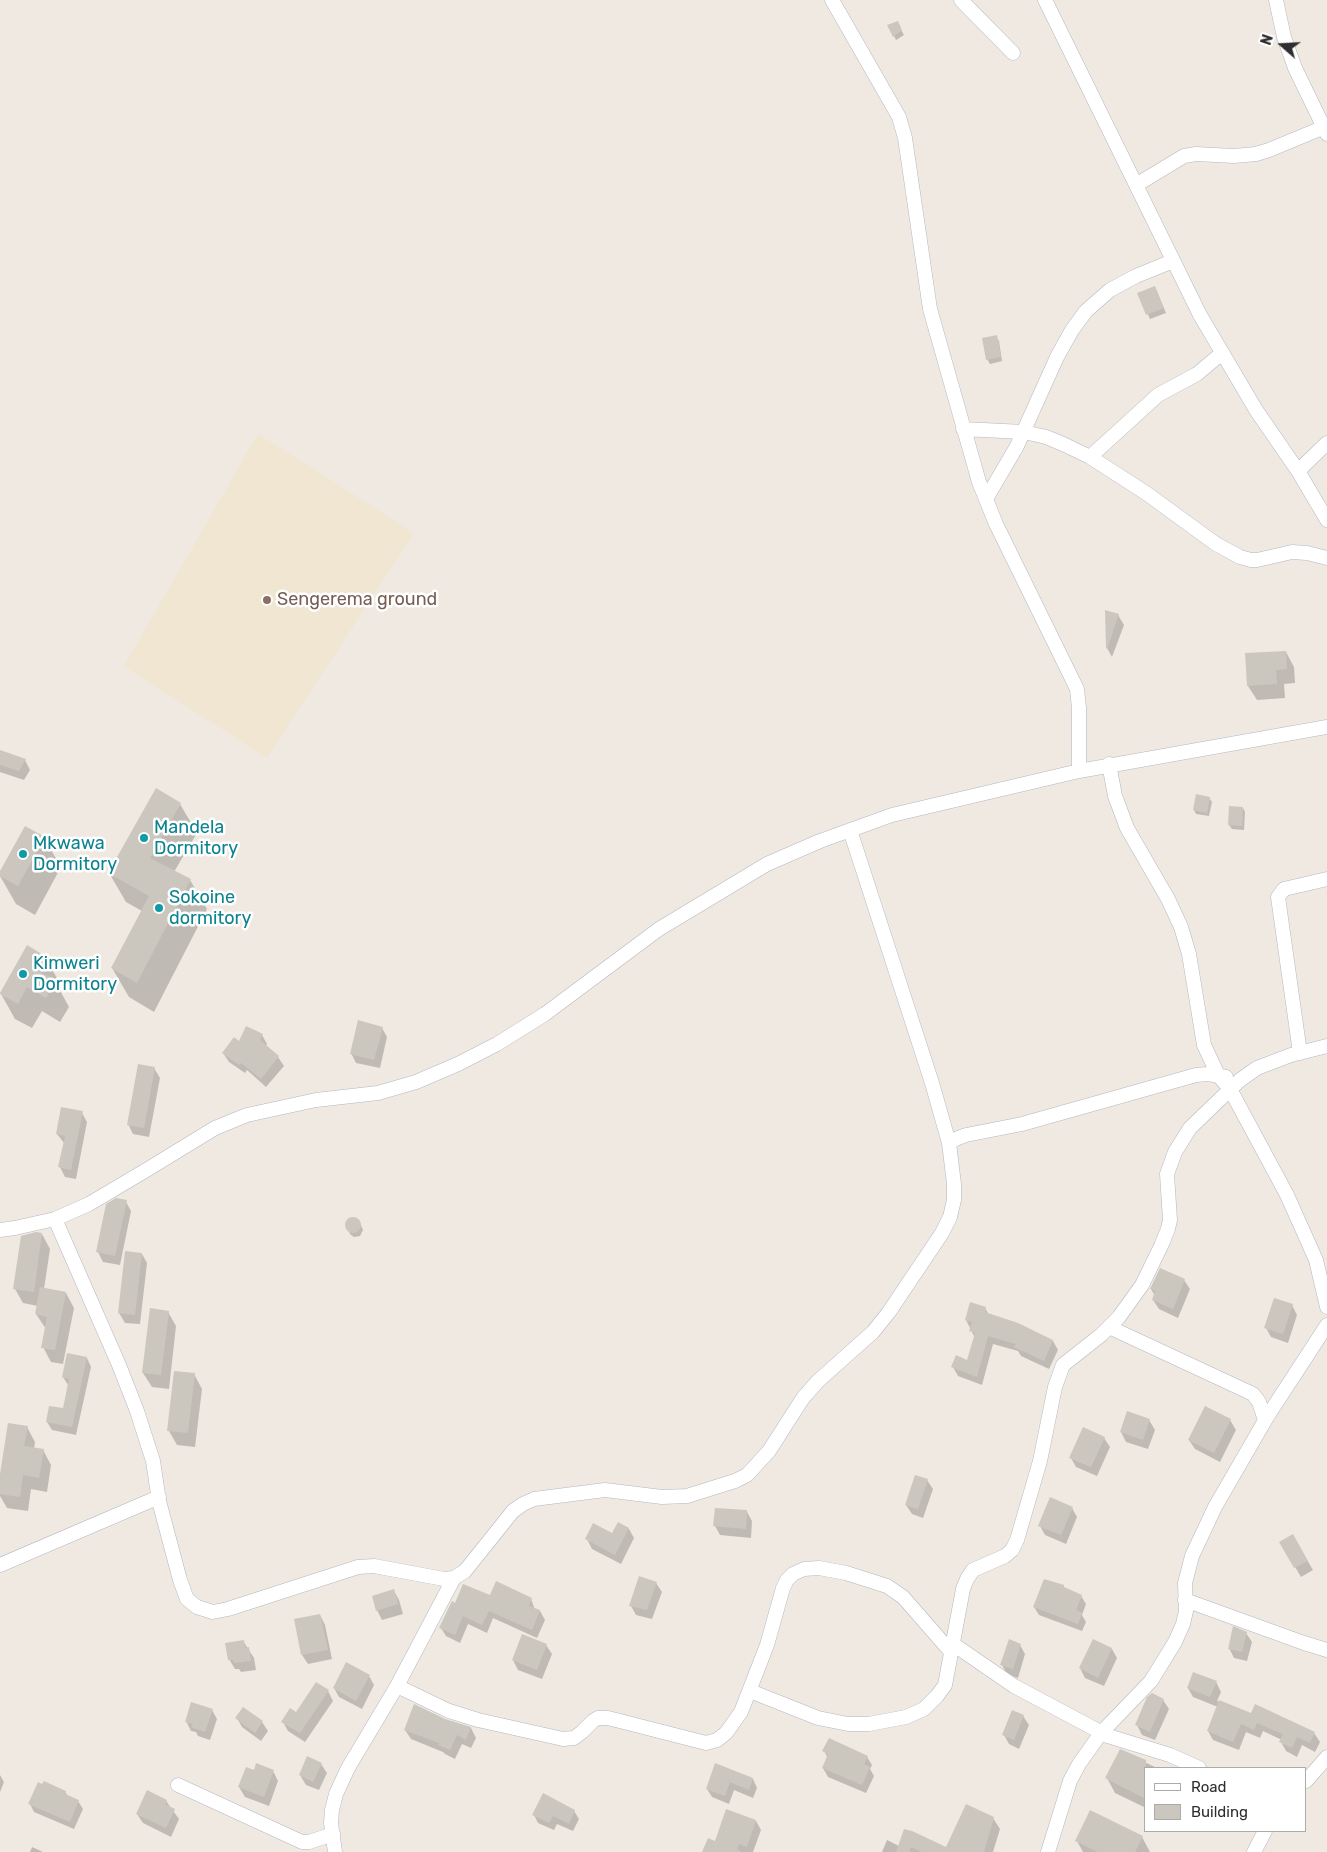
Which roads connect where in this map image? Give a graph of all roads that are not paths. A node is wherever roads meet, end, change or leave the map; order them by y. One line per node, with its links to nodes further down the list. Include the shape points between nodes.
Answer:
1 (832, 0): 10 (street, via 899,117 905,138 930,308)
2 (961, 0): 5 (street)
3 (1045, 0): 7 (street)
4 (1276, 0): 6 (street, via 1295,68)
5 (1013, 53)
6 (1326, 130): 7 (street, via 1256,154 1184,156)
7 (1136, 185): 8 (street)
8 (1173, 261): 9 (street); 11 (street, via 1110,290 1086,311 1057,357)
9 (1222, 353): 13 (street, via 1197,374 1158,395); 14 (street)
10 (963, 429): 11 (street); 15 (street)
11 (1024, 432): 13 (street, via 1046,437); 15 (street)
12 (1327, 443): 14 (street)
13 (1090, 457): 17 (street, via 1216,544 1240,556 1257,560 1307,552)
14 (1298, 471): 16 (street)
15 (986, 499): 20 (street, via 1077,689)
16 (1327, 520)
17 (1327, 558)
18 (1327, 727): 19 (street)
19 (1109, 764): 20 (street); 25 (street, via 1115,796 1127,828 1182,927 1204,1045)
20 (1079, 771): 21 (street, via 892,816)
21 (850, 830): 27 (street); 28 (street, via 768,864 659,929 544,1014 458,1064 416,1082 378,1093 316,1100 230,1121 89,1204)
22 (1327, 879): 24 (street, via 1284,889 1278,897)
23 (1327, 1046): 24 (street)
24 (1300, 1053): 26 (street, via 1257,1068)
25 (1218, 1075): 26 (street); 27 (street, via 1196,1075 1022,1124 966,1135)
26 (1235, 1084): 30 (street, via 1251,1126 1316,1260); 32 (street, via 1190,1128 1174,1152 1167,1174 1168,1229 1142,1285)
27 (949, 1144): 36 (street, via 954,1200 942,1233 873,1332 803,1398 769,1451 747,1475 687,1496 662,1497 605,1490 534,1499 513,1510 465,1571)
28 (55, 1219): 29 (street); 34 (street, via 137,1411 153,1461)
29 (0, 1230)
30 (1327, 1307)
31 (1327, 1326): 33 (street)
32 (1109, 1327): 33 (street, via 1253,1394); 38 (street, via 1063,1365 1017,1540 1005,1556 974,1570 967,1579)
33 (1265, 1420): 37 (street, via 1215,1507 1192,1556 1185,1582)
34 (159, 1497): 35 (street); 36 (street, via 187,1599 197,1607 213,1612 358,1567 374,1566)
35 (0, 1566)
36 (454, 1578): 40 (street)
37 (1185, 1600): 39 (street); 42 (street, via 1183,1624 1164,1662 1151,1681)
38 (952, 1648): 41 (street, via 945,1685 924,1709 906,1717 869,1724 848,1724 818,1718); 41 (street, via 903,1597 887,1586 846,1573 804,1569 793,1574 783,1588); 42 (street)
39 (1327, 1650)
40 (397, 1686): 41 (street, via 449,1711 563,1739 574,1738 598,1718 608,1718 706,1743 726,1733 741,1712); 48 (street, via 336,1794 332,1810)
41 (750, 1691)
42 (1101, 1733): 44 (street); 50 (street, via 1070,1781)
43 (1327, 1757): 45 (street)
44 (1198, 1767)
45 (1307, 1780)
46 (178, 1785): 48 (street, via 302,1842)
47 (1264, 1832): 51 (street)
48 (333, 1834): 49 (street)
49 (335, 1852)
50 (1048, 1852)
51 (1254, 1852)

